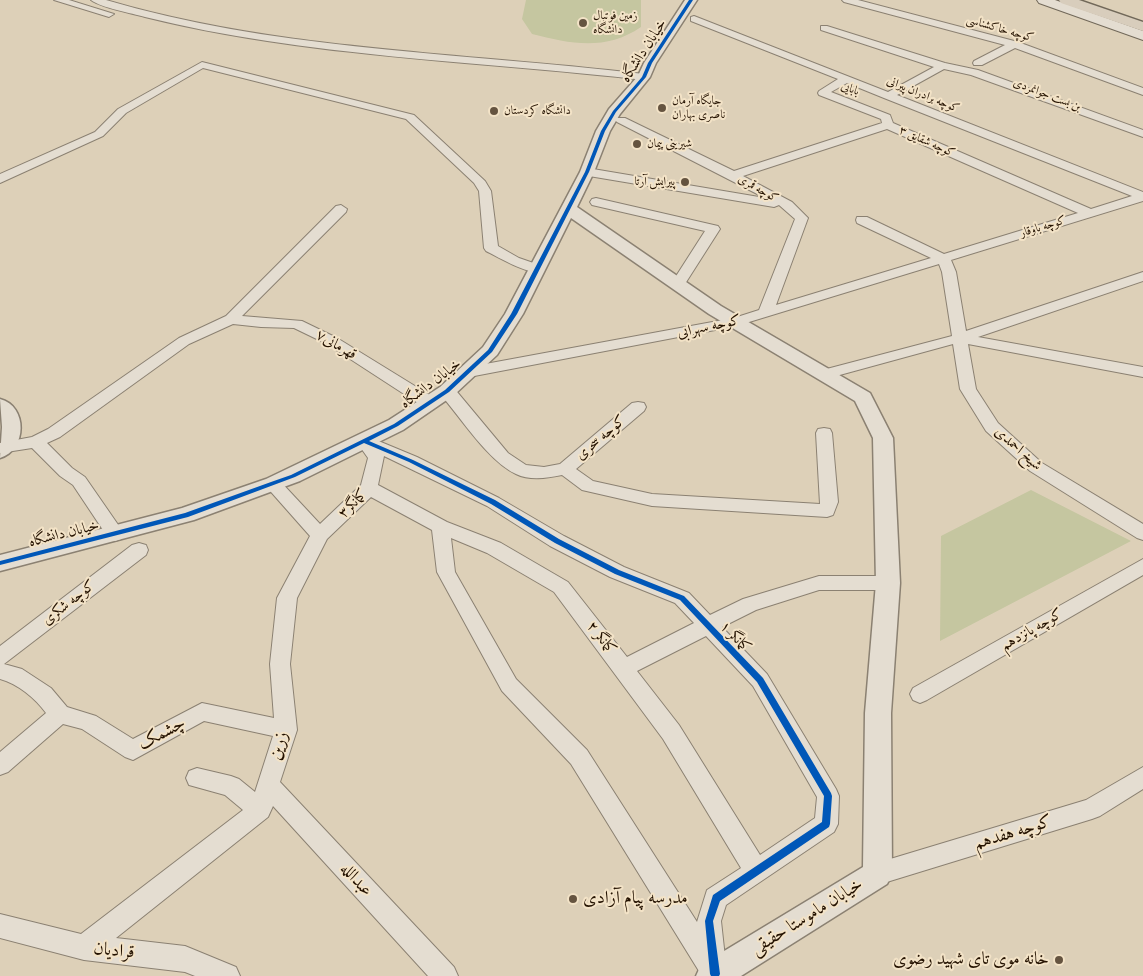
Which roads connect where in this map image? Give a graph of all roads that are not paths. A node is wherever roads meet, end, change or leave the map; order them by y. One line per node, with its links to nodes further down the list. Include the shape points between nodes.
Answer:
1 (59, 0): 14 (street, via 203,36)
2 (96, 0): 14 (street, via 197,27)
3 (847, 0): 13 (street, کوچه خاکشناسی)
4 (1043, 0): 12 (main road)
5 (1066, 0): 10 (main road)
6 (1101, 0): 8 (main road)
7 (696, 3): 9 (street, خیابان دانشگاه); 17 (street, خیابان دانشگاه, via 650,63)
8 (1143, 15)
9 (692, 23): 18 (street, کوچه برادران پیرانی)
10 (1143, 27)
11 (824, 28): 16 (street, بن بست جوانمردی)
12 (1143, 36)
13 (1014, 44): 15 (street); 19 (street, کوچه خاکشناسی)
14 (294, 45): 17 (street, via 444,66)
15 (978, 63)
16 (944, 66): 20 (street); 23 (street, بن بست جوانمردی, via 974,72); 24 (street, بن بست جوانمردی, via 960,77)
17 (652, 73): 25 (street, خیابان دانشگاه, via 614,112)
18 (846, 79): 20 (street, کوچه برادران پیرانی); 22 (street, بابایی, via 823,93 886,117)
19 (1143, 92)
20 (888, 96): 28 (street, کوچه برادران پیرانی)
21 (621, 120): 26 (street, کوچه قمری)
22 (888, 125): 26 (street, کوچه شقایق ۳); 33 (street, کوچه شقایق ۳)
23 (1143, 134)
24 (1128, 141)
25 (587, 172): 30 (street); 31 (street, خیابان دانشگاه)
26 (732, 175): 30 (street, کوچه قمری)
27 (0, 179): 36 (street, via 99,134 122,111 202,65 410,117 485,191 491,248)
28 (1143, 197): 33 (street, کوچه باوقار)
29 (596, 202): 38 (street, via 713,229)
30 (788, 205): 39 (street, کوچه قمری, via 802,218)
31 (568, 208): 36 (street, خیابان دانشگاه); 38 (street)
32 (341, 209): 40 (street)
33 (1089, 212): 35 (street, کوچه باوقار)
34 (862, 220): 35 (street)
35 (944, 259): 39 (street, کوچه سهرابی); 42 (street, شیخ احمدی)
36 (537, 269): 43 (street, خیابان دانشگاه, via 490,351)
37 (1143, 276): 42 (street)
38 (678, 284): 41 (street)
39 (766, 312): 41 (street, کوچه سهرابی)
40 (231, 319): 47 (street, قهرمانی۷, via 297,324 332,341); 52 (street, via 184,341 54,433)
41 (736, 322): 43 (street, کوچه سهرابی); 45 (street)
42 (960, 338): 44 (street); 45 (street); 58 (street, شیخ احمدی, via 968,389 992,427 1036,467)
43 (468, 372): 46 (street, خیابان دانشگاه)
44 (1143, 372)
45 (825, 374): 64 (street, via 864,397 883,438)
46 (447, 391): 47 (street, خیابان دانشگاه); 54 (street, via 502,458 522,470 544,473)
47 (430, 403): 51 (street, خیابان دانشگاه)
48 (0, 405): 53 (street, via 12,419 12,433)
49 (638, 407): 54 (street, کوچه سحری)
50 (824, 434): 54 (street, via 830,502 827,511 652,500 588,486)
51 (364, 441): 55 (street, خیابان دانشگاه); 56 (street, کمانگر۳, via 377,458); 65 (street, کمانگر ۱, via 411,460 485,498 616,572 682,598)
52 (36, 442): 53 (street); 59 (street, via 79,481)
53 (1, 450)
54 (565, 468)
55 (272, 484): 59 (street, خیابان دانشگاه, via 186,515); 60 (street)
56 (369, 488): 57 (street, کمانگر ۲); 60 (street, کمانگر۳)
57 (442, 527): 67 (street, کمانگر ۲, via 494,548 561,587); 81 (street, via 446,572 509,684 579,757)
58 (1143, 533)
59 (115, 534): 62 (street, خیابان دانشگاه)
60 (320, 535): 71 (street, زرین, via 287,598 280,664)
61 (138, 550): 66 (street, کوچه شکری)
62 (0, 563)
63 (1143, 566): 69 (street, کوچه پانزدهم)
64 (888, 583): 65 (street, via 819,583 750,604); 78 (street, via 878,713)
65 (707, 626): 67 (street); 77 (street, کمانگر ۱, via 760,680 828,796 826,824)
66 (0, 657)
67 (624, 668): 77 (street, کمانگر ۲, via 672,732)
68 (0, 671): 70 (street, via 15,675 44,694)
69 (920, 694)
70 (60, 714): 71 (street, چشمک, via 88,722 133,750 202,712); 72 (street)
71 (286, 730): 75 (street, زرین)
72 (0, 765)
73 (1143, 777): 78 (street, کوچه هفدهم, via 1092,809)
74 (197, 778): 76 (street, via 231,786)
75 (268, 785): 76 (street, زرین); 83 (street, عبدالله)
76 (260, 810): 80 (street)
77 (756, 872): 81 (street, کمانگر ۱, via 716,898 709,921)
78 (877, 874): 81 (street, خیابان ماموستا حقیقی)
79 (0, 926): 80 (street, قرادیان)
80 (84, 947): 82 (street, قرادیان, via 185,959)
81 (714, 975)
82 (226, 976)
83 (445, 976)

